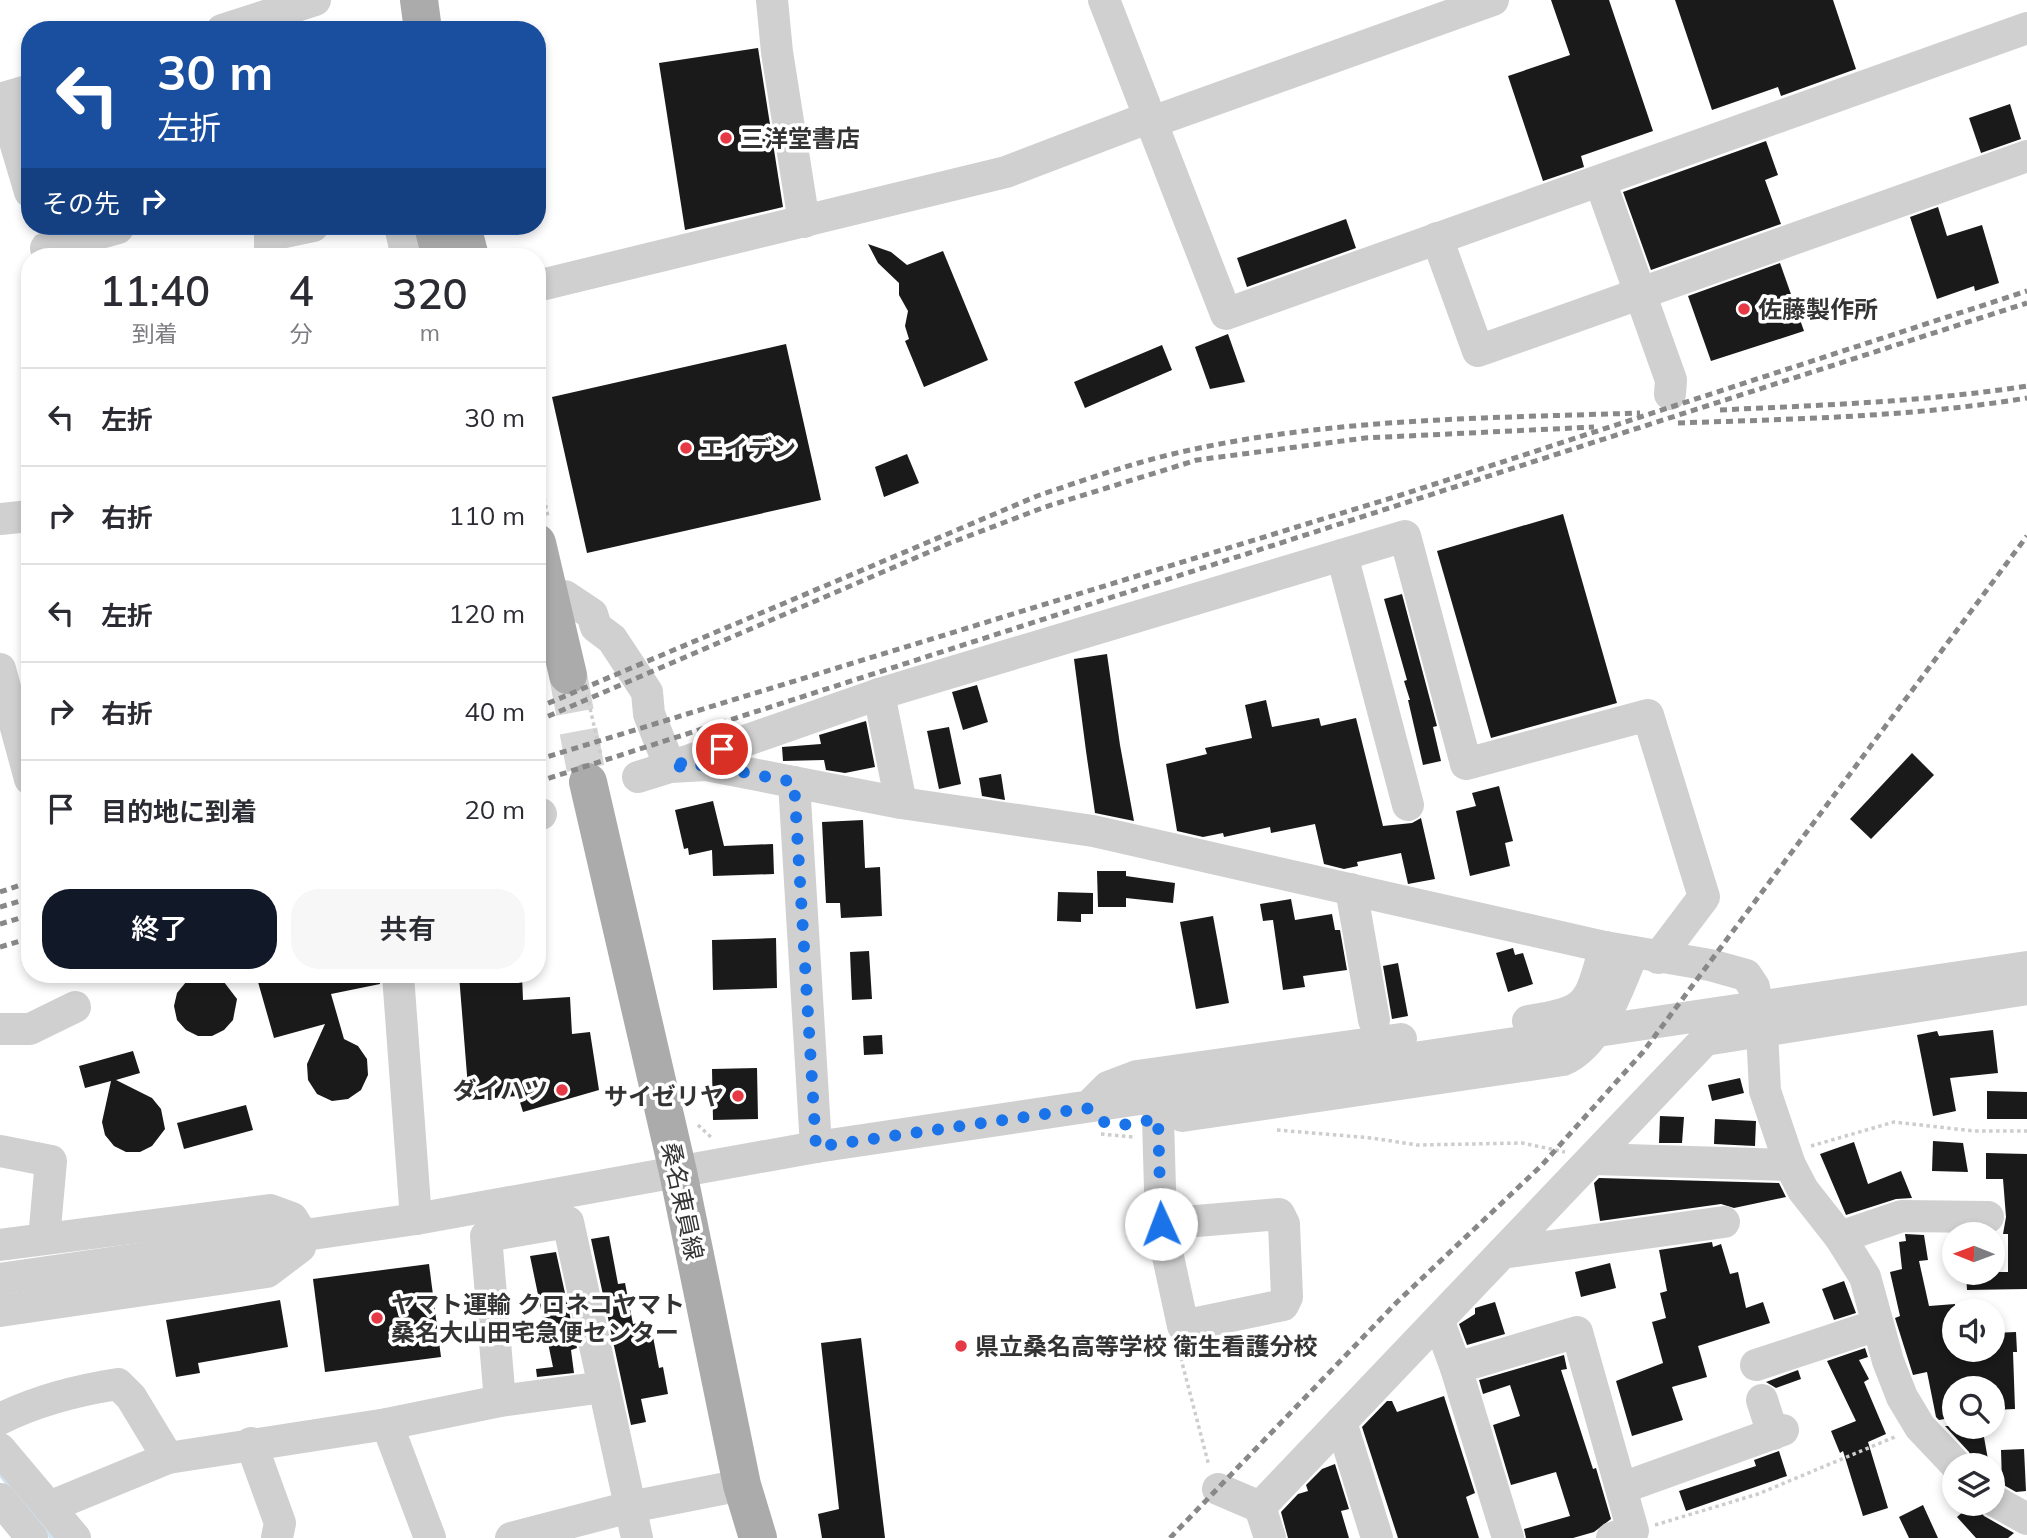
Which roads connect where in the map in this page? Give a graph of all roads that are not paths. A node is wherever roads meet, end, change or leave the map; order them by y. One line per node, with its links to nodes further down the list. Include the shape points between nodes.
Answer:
1 (393, 0): 8 (main road)
2 (419, 0): 9 (main road)
3 (772, 0): 16 (street)
4 (1104, 0): 12 (street)
5 (1490, 1): 12 (street)
6 (292, 3): 7 (street)
7 (245, 21)
8 (395, 21)
9 (422, 21)
10 (2027, 29): 15 (street)
11 (10, 96): 13 (street)
12 (1151, 119): 16 (street, via 1006,172); 18 (street, via 1226,314)
13 (21, 149)
14 (2027, 156): 21 (street)
15 (1601, 181): 18 (street); 21 (street)
16 (804, 222): 20 (street)
17 (86, 235): 19 (street)
18 (1437, 238): 21 (street, via 1478,351)
19 (45, 244)
20 (546, 284)
21 (1640, 291): 22 (street, via 1671,380)
22 (1670, 394)
23 (21, 517): 24 (street)
24 (0, 519)
25 (1342, 555): 30 (street); 37 (street); 40 (street, via 1405,536 1466,764 1648,715 1704,897)
26 (565, 596): 32 (street, via 593,614 596,627 612,639 647,692 649,714)
27 (546, 642): 29 (main road)
28 (0, 670): 31 (street)
29 (549, 675)
30 (879, 694): 32 (street); 36 (street)
31 (21, 746)
32 (670, 767): 33 (street); 34 (street, via 706,765)
33 (638, 777)
34 (794, 782): 36 (street); 51 (street)
35 (577, 784): 55 (main road, 桑名東員線)
36 (901, 803): 38 (street, via 1093,831)
37 (1408, 805)
38 (1351, 889): 40 (street); 46 (street)
39 (2027, 948): 43 (street)
40 (1632, 952): 43 (street, via 1746,975); 49 (street, via 1578,1010 1561,1017 1137,1076 1108,1087); 50 (street, via 1611,1008 1575,1055 1563,1060)
41 (2027, 967): 49 (street)
42 (399, 983): 57 (street)
43 (1754, 987): 48 (street)
44 (2027, 989): 48 (street)
45 (75, 1007): 47 (street, via 30,1029)
46 (1374, 1020)
47 (0, 1030)
48 (1762, 1031): 53 (street, via 1705,1040); 54 (street, via 1765,1091)
49 (1094, 1121): 50 (street); 51 (street)
50 (1158, 1129): 59 (street)
51 (816, 1147): 55 (street)
52 (0, 1151): 62 (street, via 51,1160)
53 (1594, 1158): 54 (street); 64 (street)
54 (1789, 1159): 61 (street, via 1803,1190)
55 (666, 1174): 57 (street); 81 (main road, 桑名東員線)
56 (1988, 1217): 61 (street, via 1902,1216)
57 (416, 1219): 60 (street)
58 (1724, 1222): 64 (street)
59 (1161, 1224): 59 (street, via 1183,1326 1283,1306 1287,1297 1284,1224 1279,1214)
60 (303, 1236): 62 (street, via 292,1218 270,1210); 65 (street); 66 (street, via 300,1247 267,1272)
61 (1840, 1237): 68 (street, via 1865,1277)
62 (44, 1240): 63 (street)
63 (0, 1245)
64 (1502, 1253): 67 (street)
65 (0, 1279)
66 (0, 1311)
67 (1439, 1322): 70 (street); 75 (street)
68 (1877, 1325): 69 (street); 79 (street, via 1902,1397 1920,1427)
69 (1756, 1365)
70 (1456, 1368): 82 (street, via 1577,1332); 101 (street)
71 (604, 1387): 73 (street); 73 (street, via 568,1222 486,1236); 86 (street)
72 (1762, 1400): 82 (street, via 1778,1432)
73 (500, 1401): 76 (street)
74 (0, 1419): 80 (street, via 31,1406 118,1384)
75 (1341, 1422): 87 (street); 100 (street)
76 (387, 1424): 77 (street); 94 (street)
77 (251, 1443): 80 (street); 93 (street, via 281,1523)
78 (0, 1449): 85 (street)
79 (1945, 1453)
80 (168, 1458): 85 (street)
81 (729, 1488): 86 (street); 97 (main road, 桑名東員線); 98 (main road, 桑名東員線)
82 (1622, 1488): 90 (street)
83 (1218, 1489): 87 (street)
84 (0, 1499): 91 (street)
85 (49, 1507): 92 (street)
86 (630, 1507): 95 (street); 96 (street)
87 (1260, 1507): 99 (street)
88 (2005, 1507): 89 (street)
89 (2027, 1519)
90 (1623, 1535)
91 (32, 1538)
92 (75, 1538)
93 (277, 1538)
94 (430, 1538)
95 (511, 1538)
96 (637, 1538)
97 (730, 1538)
98 (758, 1538)
99 (1270, 1538)
100 (1377, 1538)
101 (1508, 1538)

